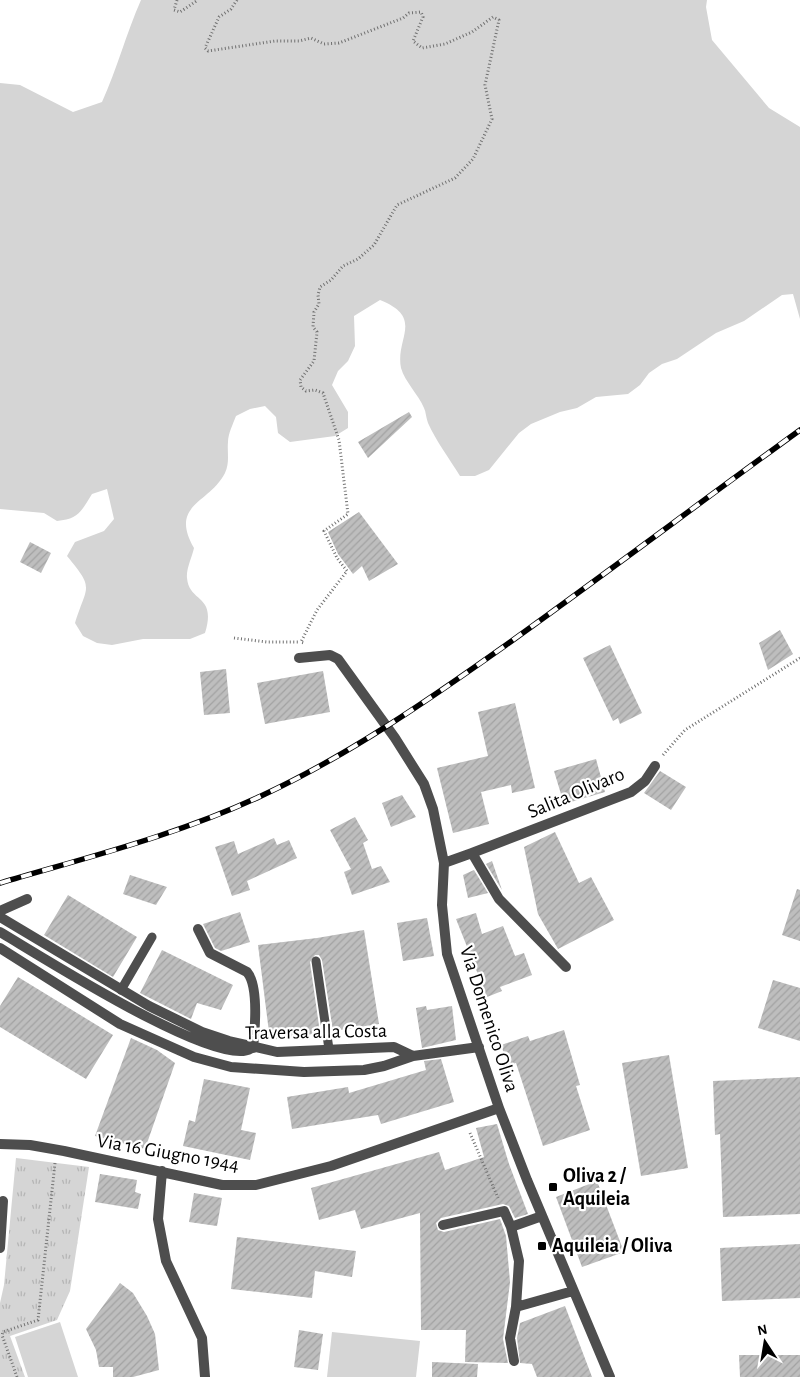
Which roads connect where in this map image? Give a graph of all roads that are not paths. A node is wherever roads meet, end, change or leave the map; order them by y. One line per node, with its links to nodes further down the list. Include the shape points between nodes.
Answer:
1 (299, 658): 4 (street, Via Domenico Oliva, via 330,655 349,672 424,784 433,809)
2 (655, 766): 3 (street, Salita Olivaro, via 631,792)
3 (472, 853): 4 (street, Salita Olivaro); 13 (street, via 499,899)
4 (444, 863): 15 (street, Via Domenico Oliva, via 442,905 448,954)
5 (26, 899): 6 (street)
6 (0, 911)
7 (0, 918): 14 (street)
8 (198, 928): 16 (street, via 210,953 252,977)
9 (0, 932): 16 (street, Traversa alla Costa, via 135,1012 188,1037 237,1051)
10 (152, 937): 14 (lane)
11 (0, 948): 18 (street, via 120,1024 194,1057 232,1067 304,1072 364,1070)
12 (316, 960): 17 (lane)
13 (566, 967)
14 (121, 990): 16 (street, via 202,1032)
15 (479, 1047): 18 (street, Traversa alla Costa); 19 (street, Via Domenico Oliva)
16 (253, 1048): 17 (street, Traversa alla Costa, via 277,1052)
17 (328, 1049): 18 (street, Traversa alla Costa, via 394,1047)
18 (412, 1056)
19 (499, 1108): 21 (street, Via 16 Giugno 1944, via 330,1166 256,1185 222,1185); 23 (street, Via Domenico Oliva)
20 (0, 1144): 21 (street, Via 16 Giugno 1944, via 30,1145)
21 (162, 1171): 30 (street, via 158,1219 166,1261 202,1338)
22 (3, 1201): 26 (street)
23 (542, 1216): 25 (street); 27 (street, Via Domenico Oliva)
24 (443, 1225): 25 (street, via 504,1211)
25 (511, 1227): 28 (street, via 519,1261)
26 (0, 1248)
27 (573, 1291): 28 (street); 31 (street)
28 (516, 1307): 29 (street, via 510,1338)
29 (514, 1361)
30 (205, 1377)
31 (610, 1377)

